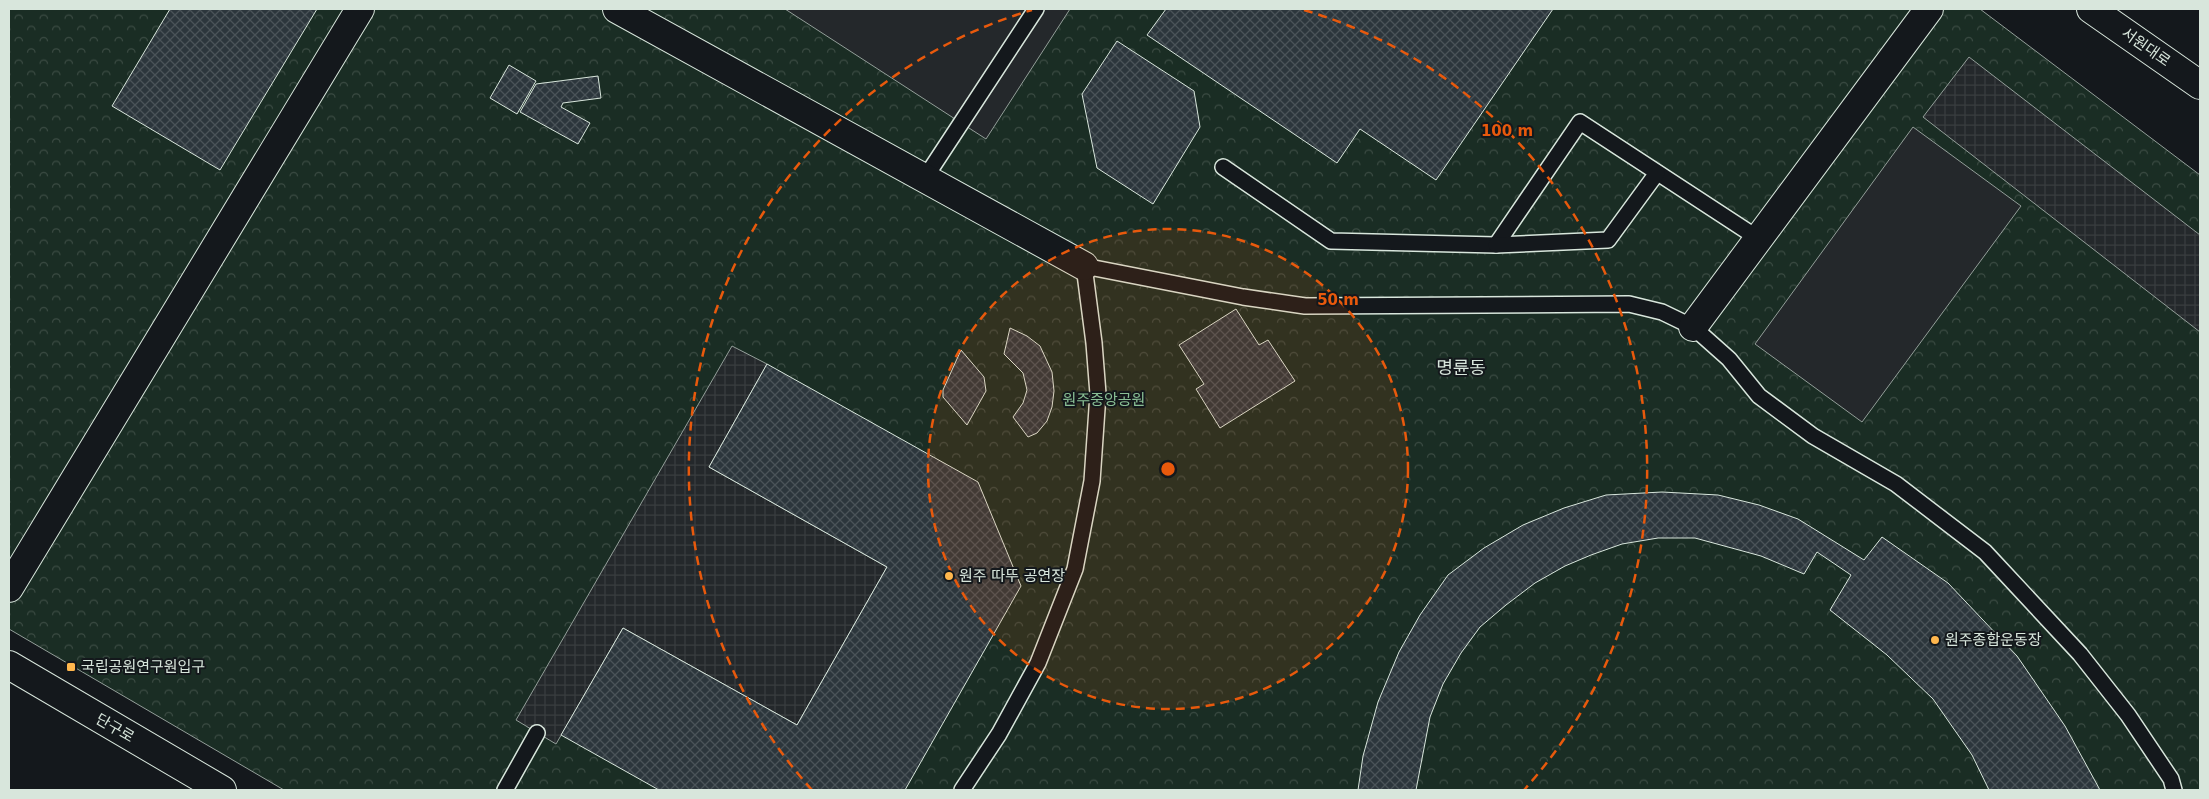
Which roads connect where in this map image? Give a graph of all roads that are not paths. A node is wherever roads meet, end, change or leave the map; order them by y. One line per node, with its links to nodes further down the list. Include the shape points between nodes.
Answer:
1 (360, 9): 14 (street)
2 (618, 9): 9 (street)
3 (1036, 9): 9 (lane)
4 (1929, 9): 10 (street)
5 (2091, 9): 6 (street, 서원대로)
6 (2200, 85)
7 (1223, 167): 11 (lane, via 1331,241)
8 (1657, 173): 10 (lane); 11 (lane, via 1608,240); 11 (lane, via 1580,122)
9 (925, 178): 12 (street)
10 (1758, 239): 13 (street)
11 (1496, 245)
12 (1084, 266): 13 (lane, via 1305,306 1629,304 1662,312); 19 (lane, via 1098,394 1092,481 1075,569 1038,663 999,734)
13 (1693, 327): 20 (lane, via 1729,359 1759,396 1813,436 1896,484 1985,552 2080,654 2128,715)
14 (9, 588)
15 (9, 665): 17 (street, 단구로)
16 (537, 733): 18 (lane)
17 (222, 790)
18 (505, 790)
19 (962, 790)
20 (2174, 790)

